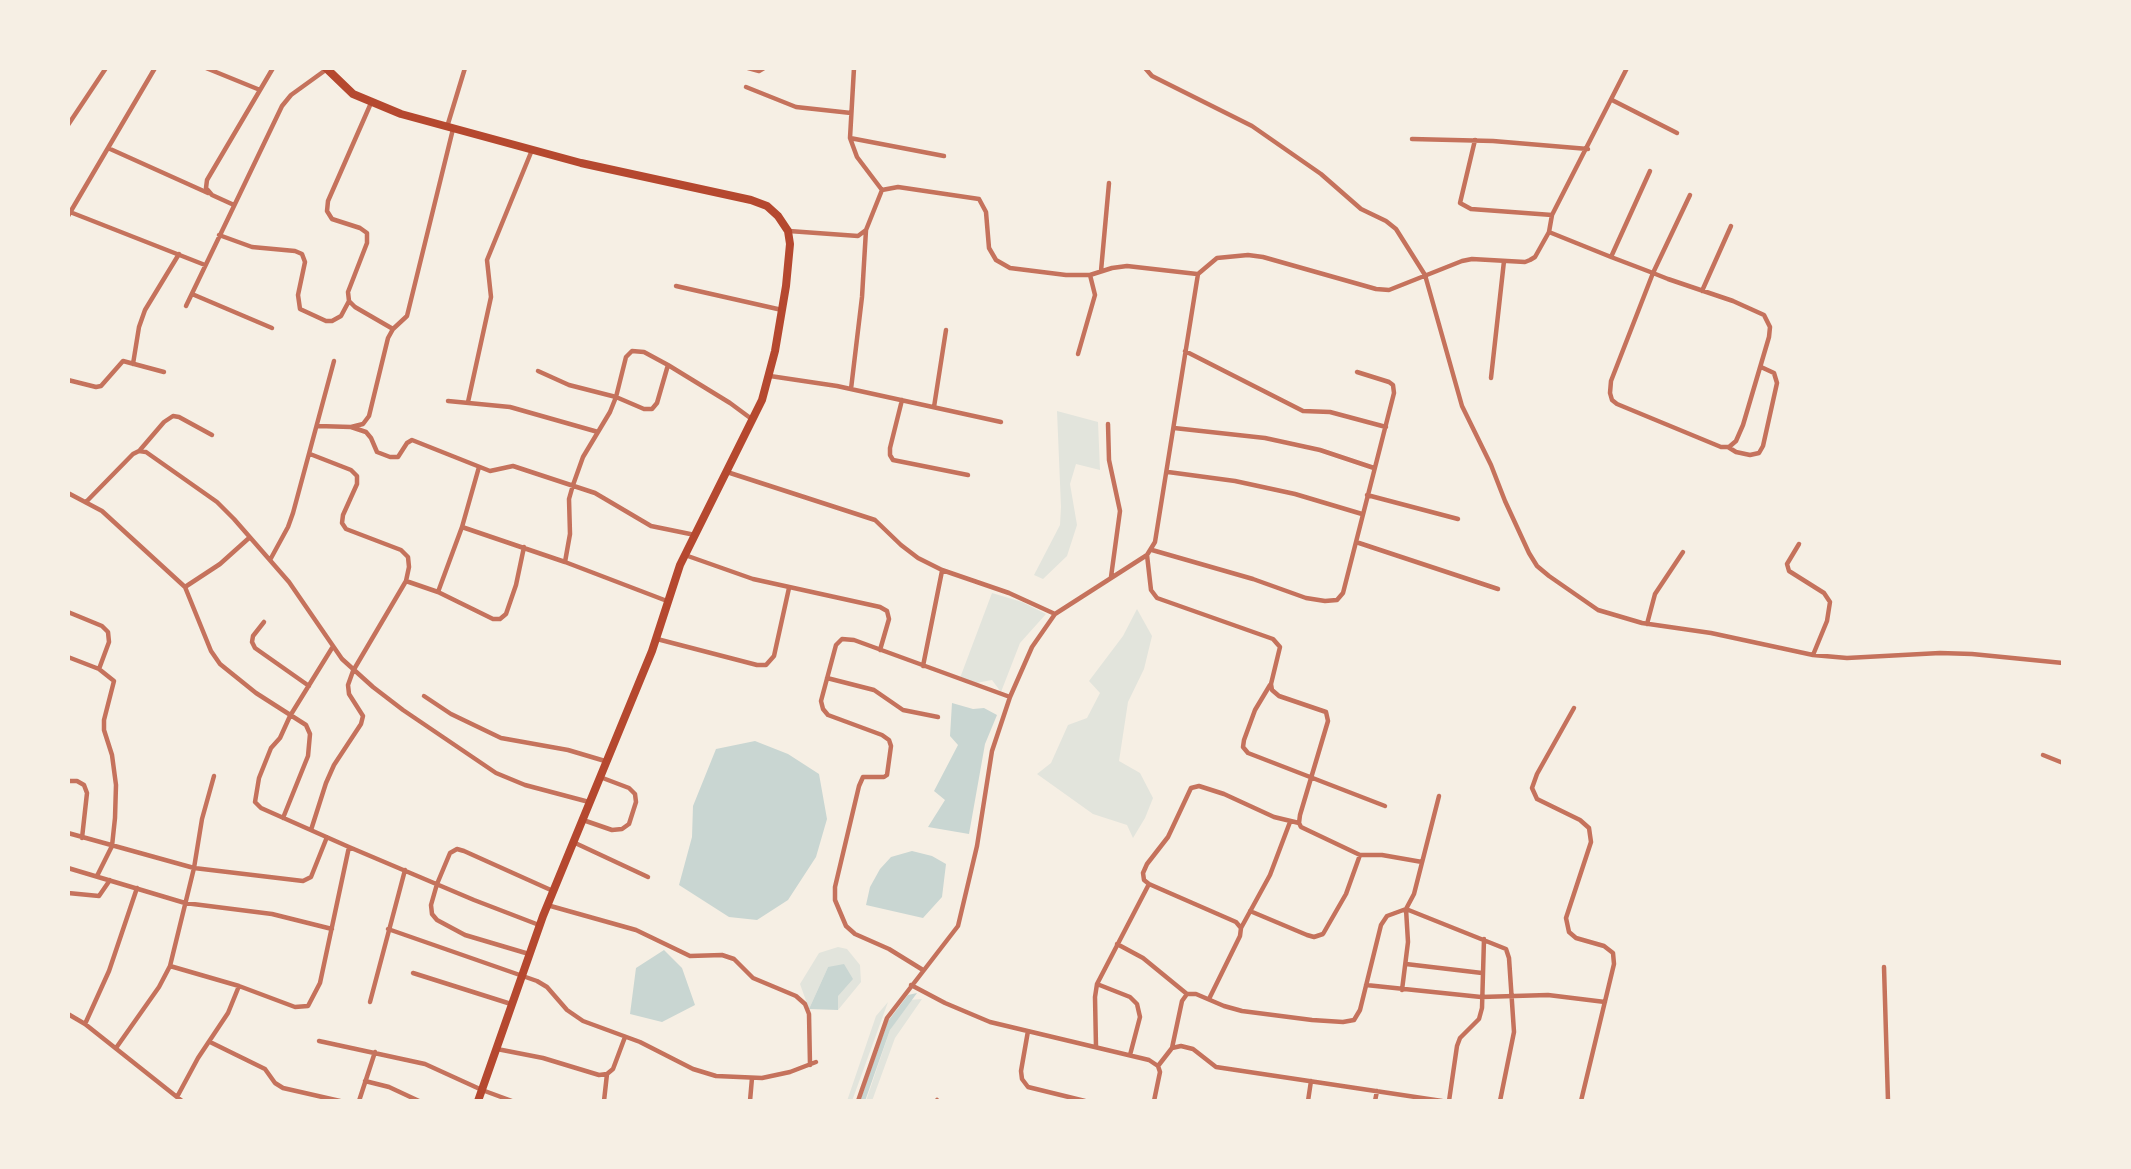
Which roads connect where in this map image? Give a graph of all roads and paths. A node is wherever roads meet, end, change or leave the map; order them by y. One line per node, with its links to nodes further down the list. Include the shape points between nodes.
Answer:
1 (106, 68): 17 (street)
2 (155, 68): 23 (street)
3 (206, 68): 13 (street)
4 (273, 68): 13 (street)
5 (465, 68): 18 (street)
6 (748, 68): 7 (street)
7 (764, 68)
8 (853, 68): 16 (street)
9 (1145, 68): 48 (street, via 1152,76 1252,125 1361,209 1386,221)
10 (1627, 68): 14 (street)
11 (326, 69): 15 (main road, via 353,94); 32 (street, via 282,106)
12 (746, 87): 16 (street, via 796,107)
13 (261, 90): 30 (street, via 207,180)
14 (1612, 100): 19 (street); 24 (street)
15 (371, 103): 18 (main road); 52 (street, via 328,201 332,219 367,233)
16 (851, 113): 20 (street)
17 (68, 125)
18 (450, 128): 25 (main road); 56 (street, via 407,316)
19 (1677, 133)
20 (850, 138): 26 (street); 29 (street)
21 (1412, 139): 22 (street)
22 (1475, 141): 24 (street); 34 (street, via 1460,203 1471,209)
23 (108, 148): 30 (street); 33 (street)
24 (1588, 149): 34 (street)
25 (533, 150): 37 (main road, via 751,200 767,206); 74 (street, via 487,260 491,297)
26 (944, 156)
27 (1650, 171): 41 (street)
28 (1109, 183): 44 (street)
29 (882, 190): 36 (street); 47 (street, via 898,187 979,199 986,212 989,248 996,260 1010,268)
30 (212, 195): 32 (street)
31 (1690, 195): 45 (street)
32 (234, 205): 39 (street)
33 (69, 214): 40 (street)
34 (1552, 215): 38 (street)
35 (1731, 226): 50 (street)
36 (866, 230): 37 (street, via 858,236); 70 (street)
37 (788, 231): 54 (main road)
38 (1549, 232): 41 (street); 42 (street, via 1530,260)
39 (219, 235): 43 (street); 52 (street, via 252,247 302,254 300,309 332,321)
40 (179, 254): 43 (street); 61 (street, via 145,310)
41 (1611, 257): 45 (street)
42 (1504, 261): 48 (street, via 1472,259); 68 (street)
43 (205, 265): 51 (street)
44 (1101, 271): 46 (street, via 1127,267); 47 (street)
45 (1653, 273): 50 (street); 85 (street, via 1611,382 1612,400)
46 (1198, 274): 48 (street, via 1217,258 1248,255 1376,289 1388,290); 58 (street)
47 (1090, 275): 59 (street, via 1095,295)
48 (1425, 275): 122 (street, via 1462,406 1536,566 1598,610)
49 (676, 286): 54 (street)
50 (1702, 291): 63 (street, via 1733,301 1769,321)
51 (192, 294): 53 (street); 55 (street)
52 (349, 302): 56 (street)
53 (186, 306)
54 (783, 310): 67 (main road)
55 (272, 328)
56 (393, 329): 80 (street, via 369,416 363,424)
57 (946, 330): 75 (street)
58 (1185, 351): 81 (street, via 1303,411 1324,410); 82 (street)
59 (1078, 354)
60 (334, 361): 79 (street)
61 (133, 364): 65 (street); 69 (street, via 121,361 96,387)
62 (668, 365): 71 (street, via 652,409); 71 (street, via 632,351 626,357); 76 (street)
63 (1760, 367): 85 (street, via 1736,441); 85 (street, via 1774,373 1777,383 1763,446 1750,456)
64 (538, 371): 71 (street, via 569,385)
65 (164, 372)
66 (1357, 372): 81 (street, via 1393,385)
67 (769, 376): 70 (street); 76 (main road)
68 (1491, 379)
69 (68, 380)
70 (851, 389): 72 (street)
71 (617, 397): 83 (street)
72 (902, 400): 75 (street); 92 (street, via 890,448 893,460)
73 (448, 401): 74 (street)
74 (468, 402): 83 (street, via 527,410)
75 (934, 407): 77 (street)
76 (753, 420): 90 (main road)
77 (1001, 422)
78 (1108, 424): 112 (street, via 1109,460 1119,511)
79 (318, 426): 80 (street); 87 (street)
80 (351, 427): 88 (street, via 366,432 377,452 390,457 398,457 412,440)
81 (1386, 427): 89 (street)
82 (1174, 428): 89 (street, via 1265,438); 91 (street)
83 (598, 432): 93 (street)
84 (212, 435): 86 (street, via 173,416)
85 (1727, 447)
86 (139, 451): 96 (street); 101 (street, via 217,502)
87 (310, 454): 109 (street, via 288,527); 113 (street, via 357,476 342,523 346,529 401,550 410,567)
88 (479, 467): 93 (street, via 490,471 513,466); 99 (street)
89 (1374, 468): 95 (street)
90 (727, 472): 100 (main road); 111 (street, via 875,520 918,558)
91 (1168, 472): 97 (street, via 1236,481); 105 (street)
92 (968, 475)
93 (573, 485): 100 (street, via 651,526); 110 (street)
94 (68, 493): 96 (street)
95 (1367, 495): 97 (street); 98 (street)
96 (86, 502): 114 (street, via 102,511)
97 (1362, 514): 102 (street)
98 (1458, 519)
99 (462, 527): 104 (street); 117 (street)
100 (695, 535): 107 (main road)
101 (249, 538): 109 (street); 114 (street)
102 (1356, 542): 105 (street, via 1343,593 1337,600 1325,601); 116 (street)
103 (1799, 544): 126 (street, via 1787,564 1789,571 1824,593 1830,602)
104 (524, 547): 110 (street); 117 (street, via 516,585 500,619 493,620)
105 (1152, 550): 108 (street)
106 (1683, 552): 122 (street, via 1656,594)
107 (685, 555): 115 (street); 118 (main road)
108 (1147, 555): 112 (street); 133 (street, via 1151,590 1157,598 1278,643)
109 (270, 560): 124 (street)
110 (565, 562): 118 (street)
111 (942, 570): 120 (street); 129 (street)
112 (1111, 577): 120 (street)
113 (406, 581): 117 (street); 131 (street)
114 (185, 587): 138 (street, via 220,664)
115 (789, 588): 123 (street, via 774,656 766,665); 125 (street, via 887,611)
116 (1498, 589)
117 (438, 592)
118 (667, 601): 123 (main road)
119 (68, 611): 130 (street, via 108,632)
120 (1055, 614): 136 (street, via 1032,647)
121 (264, 622): 134 (street, via 253,636 255,648)
122 (1647, 624): 126 (street)
123 (656, 639): 141 (main road)
124 (332, 648): 131 (street); 134 (street)
125 (880, 650): 129 (street); 132 (street, via 842,639)
126 (1813, 655): 128 (street, via 1962,653)
127 (68, 657): 130 (street)
128 (2063, 663)
129 (923, 666): 136 (street)
130 (99, 669): 159 (street, via 114,681 104,720 116,785)
131 (353, 671): 148 (street, via 496,773); 154 (street, via 349,694 363,716 334,765)
132 (827, 678): 139 (street, via 873,690 903,710); 188 (street, via 822,709 882,735 891,746 887,775 863,777 859,786 835,900 846,926 855,934)
133 (1271, 684): 145 (street, via 1279,696 1329,716); 145 (street, via 1255,710 1243,747)
134 (309, 686): 138 (street)
135 (424, 696): 141 (street, via 501,738)
136 (1010, 697): 188 (street, via 992,751 958,926)
137 (1574, 708): 202 (street, via 1532,788 1536,799 1589,828 1591,842 1566,918 1569,932 1576,938 1613,953)
138 (290, 716): 150 (street, via 306,725 310,734 307,755); 150 (street, via 265,760 255,793 261,808)
139 (938, 717)
140 (2043, 755): 142 (street)
141 (606, 762): 144 (main road)
142 (2063, 763)
143 (214, 776): 164 (street)
144 (600, 777): 148 (main road); 151 (street, via 635,794 629,824 612,830)
145 (1311, 777): 149 (street); 153 (street)
146 (68, 781): 157 (street, via 84,785 87,793)
147 (1439, 796): 162 (street)
148 (590, 802): 151 (main road)
149 (1385, 806)
150 (283, 818): 154 (street)
151 (583, 820): 158 (main road)
152 (1290, 822): 153 (street); 170 (street, via 1224,794 1191,788 1168,837 1143,873); 177 (street, via 1281,852)
153 (1299, 823): 161 (street)
154 (311, 830): 156 (street)
155 (68, 833): 157 (street)
156 (327, 837): 160 (street); 164 (street, via 311,877 303,881)
157 (82, 838): 159 (street)
158 (573, 842): 167 (street); 172 (main road)
159 (112, 846): 164 (street); 166 (street)
160 (349, 847): 165 (street); 180 (street)
161 (1360, 855): 162 (street); 177 (street, via 1338,912 1323,934 1307,935)
162 (1422, 862): 176 (street)
163 (68, 868): 166 (street)
164 (194, 868): 174 (street)
165 (405, 870): 169 (street); 181 (street)
166 (97, 876): 168 (street)
167 (648, 877)
168 (110, 880): 171 (street); 173 (street, via 99,896)
169 (437, 884): 172 (street, via 450,853 457,849); 178 (street); 184 (street, via 431,905 438,920 466,935)
170 (1149, 884): 179 (street, via 1237,922); 183 (street)
171 (137, 888): 174 (street); 205 (street)
172 (553, 891): 175 (main road)
173 (68, 893)
174 (185, 903): 180 (street, via 272,914); 186 (street)
175 (547, 905): 178 (main road); 217 (street, via 636,930 690,956 734,959 753,978 796,996 809,1014)
176 (1406, 909): 182 (street); 185 (street); 194 (street, via 1387,916 1381,925)
177 (1250, 911): 179 (street)
178 (540, 925): 184 (main road)
179 (1241, 928): 200 (street)
180 (332, 929): 195 (street, via 320,983 307,1006 295,1007)
181 (388, 929): 191 (street); 201 (street)
182 (1484, 939): 190 (street); 198 (street, via 1506,949)
183 (1117, 944): 192 (street); 197 (street, via 1150,963)
184 (530, 954): 191 (main road)
185 (1406, 964): 190 (street); 196 (street)
186 (170, 965): 195 (street); 211 (street)
187 (1884, 967): 242 (street)
188 (923, 970): 193 (street)
189 (414, 973): 203 (street)
190 (1482, 973): 199 (street)
191 (522, 977): 203 (main road); 207 (street, via 547,987 566,1010 583,1021)
192 (1097, 984): 210 (street); 215 (street, via 1137,1004 1140,1017)
193 (911, 985): 206 (street, via 990,1022); 233 (street, via 887,1018)
194 (1366, 985): 196 (street); 200 (street, via 1357,1016 1349,1021 1242,1011)
195 (239, 986): 209 (street)
196 (1402, 990): 199 (street)
197 (1187, 994): 200 (street); 212 (street)
198 (1510, 996): 199 (street); 202 (street); 240 (street, via 1514,1032)
199 (1481, 997): 239 (street, via 1479,1019 1457,1046)
200 (1209, 1000)
201 (370, 1002)
202 (1605, 1002): 241 (street)
203 (512, 1004): 213 (main road)
204 (68, 1014): 205 (street)
205 (85, 1024): 211 (street)
206 (1028, 1031): 210 (street); 234 (street, via 1021,1071 1028,1087)
207 (625, 1036): 219 (street); 220 (street, via 693,1069)
208 (319, 1041): 214 (street)
209 (210, 1042): 225 (street); 226 (street, via 265,1069 283,1088)
210 (1096, 1047): 215 (street)
211 (116, 1048): 225 (street)
212 (1172, 1048): 218 (street); 222 (street, via 1194,1049 1216,1067)
213 (496, 1049): 219 (street); 223 (main road)
214 (374, 1052): 221 (street); 223 (street, via 425,1064)
215 (1130, 1055): 218 (street)
216 (816, 1062): 217 (street)
217 (810, 1065): 220 (street)
218 (1158, 1066): 235 (street)
219 (607, 1074): 231 (street)
220 (752, 1078): 232 (street)
221 (365, 1081): 227 (street); 228 (street)
222 (1311, 1081): 224 (street); 236 (street)
223 (482, 1090): 229 (main road); 230 (street)
224 (1377, 1091): 237 (street); 238 (street)
225 (179, 1099)
226 (340, 1101)
227 (359, 1101)
228 (419, 1101)
229 (478, 1101)
230 (512, 1101)
231 (604, 1101)
232 (750, 1101)
233 (858, 1101)
234 (1085, 1101)
235 (1154, 1101)
236 (1308, 1101)
237 (1375, 1101)
238 (1442, 1101)
239 (1449, 1101)
240 (1500, 1101)
241 (1581, 1101)
242 (1888, 1101)

